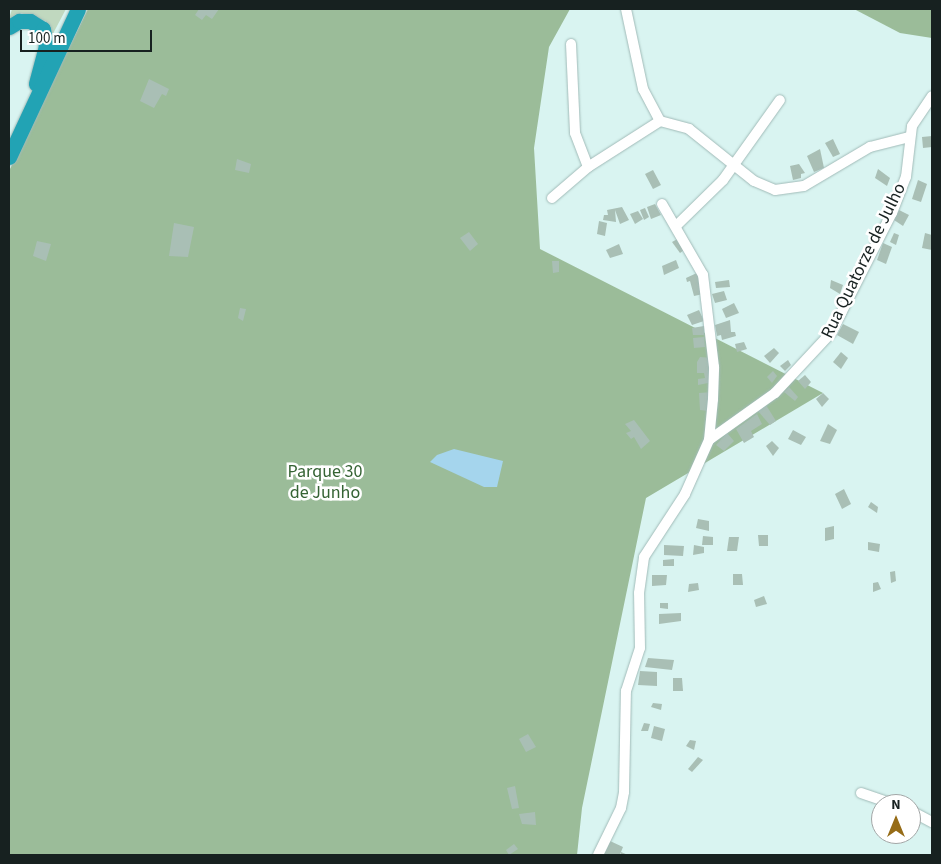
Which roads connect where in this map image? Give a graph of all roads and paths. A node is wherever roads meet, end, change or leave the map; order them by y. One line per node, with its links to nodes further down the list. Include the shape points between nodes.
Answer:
1 (78, 9): 7 (highway)
2 (626, 9): 8 (street, via 643,89)
3 (9, 27): 7 (highway, via 30,20 40,25 44,34 45,51)
4 (571, 44): 12 (street, via 575,133)
5 (932, 96): 9 (street, Rua Quatorze de Julho, via 916,117)
6 (780, 100): 11 (street)
7 (29, 115): 10 (highway)
8 (660, 121): 11 (street, via 689,129); 12 (street)
9 (909, 137): 11 (street, via 870,147 804,186 788,191 764,186); 16 (street, Rua Quatorze de Julho, via 908,161 899,195 831,333 775,393)
10 (9, 157)
11 (735, 166): 15 (street)
12 (588, 167): 13 (street)
13 (552, 198)
14 (662, 204): 15 (street)
15 (676, 226): 16 (street, via 695,256 705,284 714,382)
16 (708, 440): 19 (street, via 685,494 644,557 640,648 626,691 624,792 621,808)
17 (861, 793): 18 (street)
18 (871, 796)
19 (598, 855)

